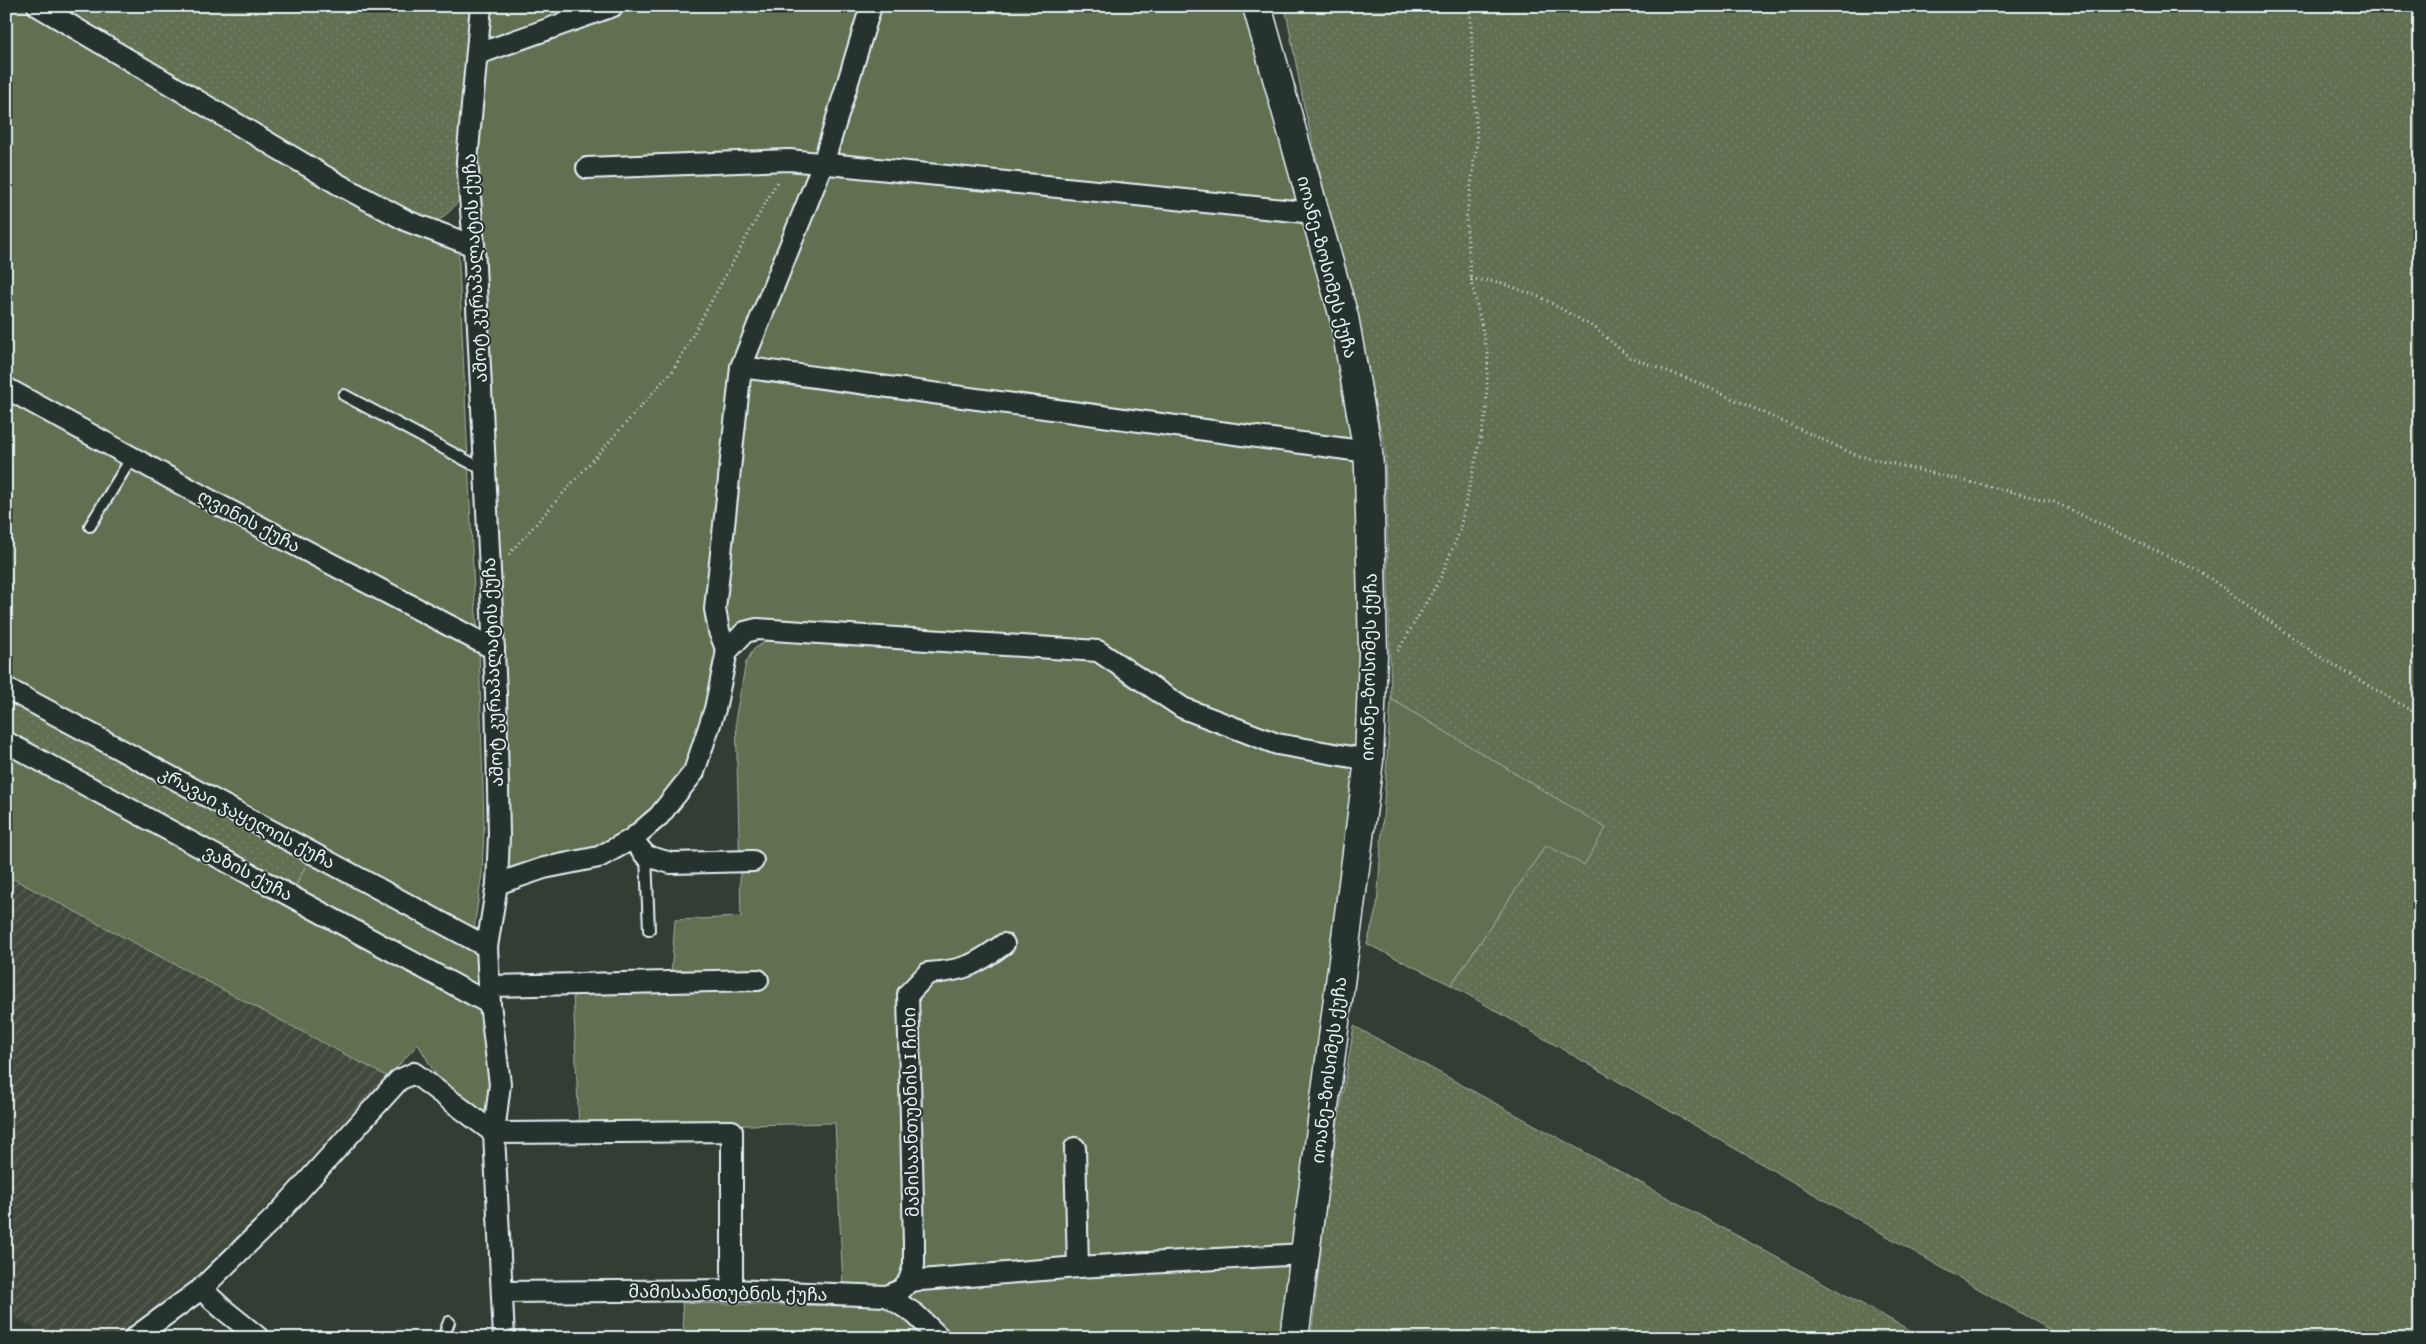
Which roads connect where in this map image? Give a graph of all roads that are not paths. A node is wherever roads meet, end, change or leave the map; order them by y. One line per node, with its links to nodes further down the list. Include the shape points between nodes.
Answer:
1 (38, 6): 10 (street, via 338,184 407,221)
2 (481, 6): 6 (street, აშოტ კურაპალატის ქუჩა)
3 (612, 6): 6 (street)
4 (871, 6): 7 (street)
5 (1257, 6): 9 (street, იოანე-ზოსიმეს ქუჩა)
6 (478, 54): 10 (street, აშოტ კურაპალატის ქუჩა, via 467,161)
7 (824, 164): 8 (street, via 789,160); 9 (street); 11 (street)
8 (587, 168)
9 (1314, 213): 14 (street, იოანე-ზოსიმეს ქუჩა, via 1344,317)
10 (474, 246): 16 (street, აშოტ კურაპალატის ქუჩა)
11 (742, 367): 14 (street); 19 (street, via 715,609)
12 (6, 388): 15 (street, ღვინის ქუჩა)
13 (344, 395): 16 (lane)
14 (1368, 452): 22 (street, იოანე-ზოსიმეს ქუჩა, via 1373,654)
15 (132, 457): 17 (lane); 18 (street, ღვინის ქუჩა)
16 (484, 470): 18 (street, აშოტ კურაპალატის ქუჩა)
17 (90, 526)
18 (494, 649): 26 (street, აშოტ კურაპალატის ქუჩა, via 499,834)
19 (727, 651): 22 (street, via 745,632 757,629 1098,651 1183,708 1277,744); 23 (street, via 715,710 694,772 659,816)
20 (6, 688): 29 (street, კრავაი ჯაყელის ქუჩა)
21 (6, 742): 31 (street, ვაზის ქუჩა)
22 (1368, 760): 34 (street, იოანე-ზოსიმეს ქუჩა)
23 (632, 839): 24 (street); 26 (street, via 599,857 544,868)
24 (646, 856): 25 (street, via 671,863); 27 (lane)
25 (753, 861)
26 (497, 884): 29 (street, აშოტ კურაპალატის ქუჩა)
27 (649, 930)
28 (1004, 944): 36 (street, მამისაანთუბნის I ჩიხი, via 979,962 955,972 928,973 908,994 914,1243 914,1265)
29 (487, 947): 31 (street, აშოტ კურაპალატის ქუჩა)
30 (758, 980): 31 (street)
31 (489, 995): 32 (street, აშოტ კურაპალატის ქუჩა, via 500,1084)
32 (494, 1133): 37 (street, via 414,1073 399,1080 276,1215); 38 (street, via 732,1131); 39 (street, აშოტ კურაპალატის ქუჩა)
33 (1075, 1148): 35 (street)
34 (1305, 1254): 35 (street); 47 (street, იოანე-ზოსიმეს ქუჩა)
35 (1078, 1267): 36 (street)
36 (909, 1281): 40 (street, via 901,1290)
37 (201, 1289): 42 (street); 43 (street)
38 (732, 1290): 39 (street, მამისაანთუბნის ქუჩა); 40 (street, მამისაანთუბნის ქუჩა)
39 (502, 1292): 45 (street, აშოტ კურაპალატის ქუჩა)
40 (887, 1296): 46 (street, via 915,1314)
41 (449, 1322): 44 (lane)
42 (134, 1338)
43 (259, 1338)
44 (443, 1338)
45 (504, 1338)
46 (940, 1338)
47 (1294, 1338)

